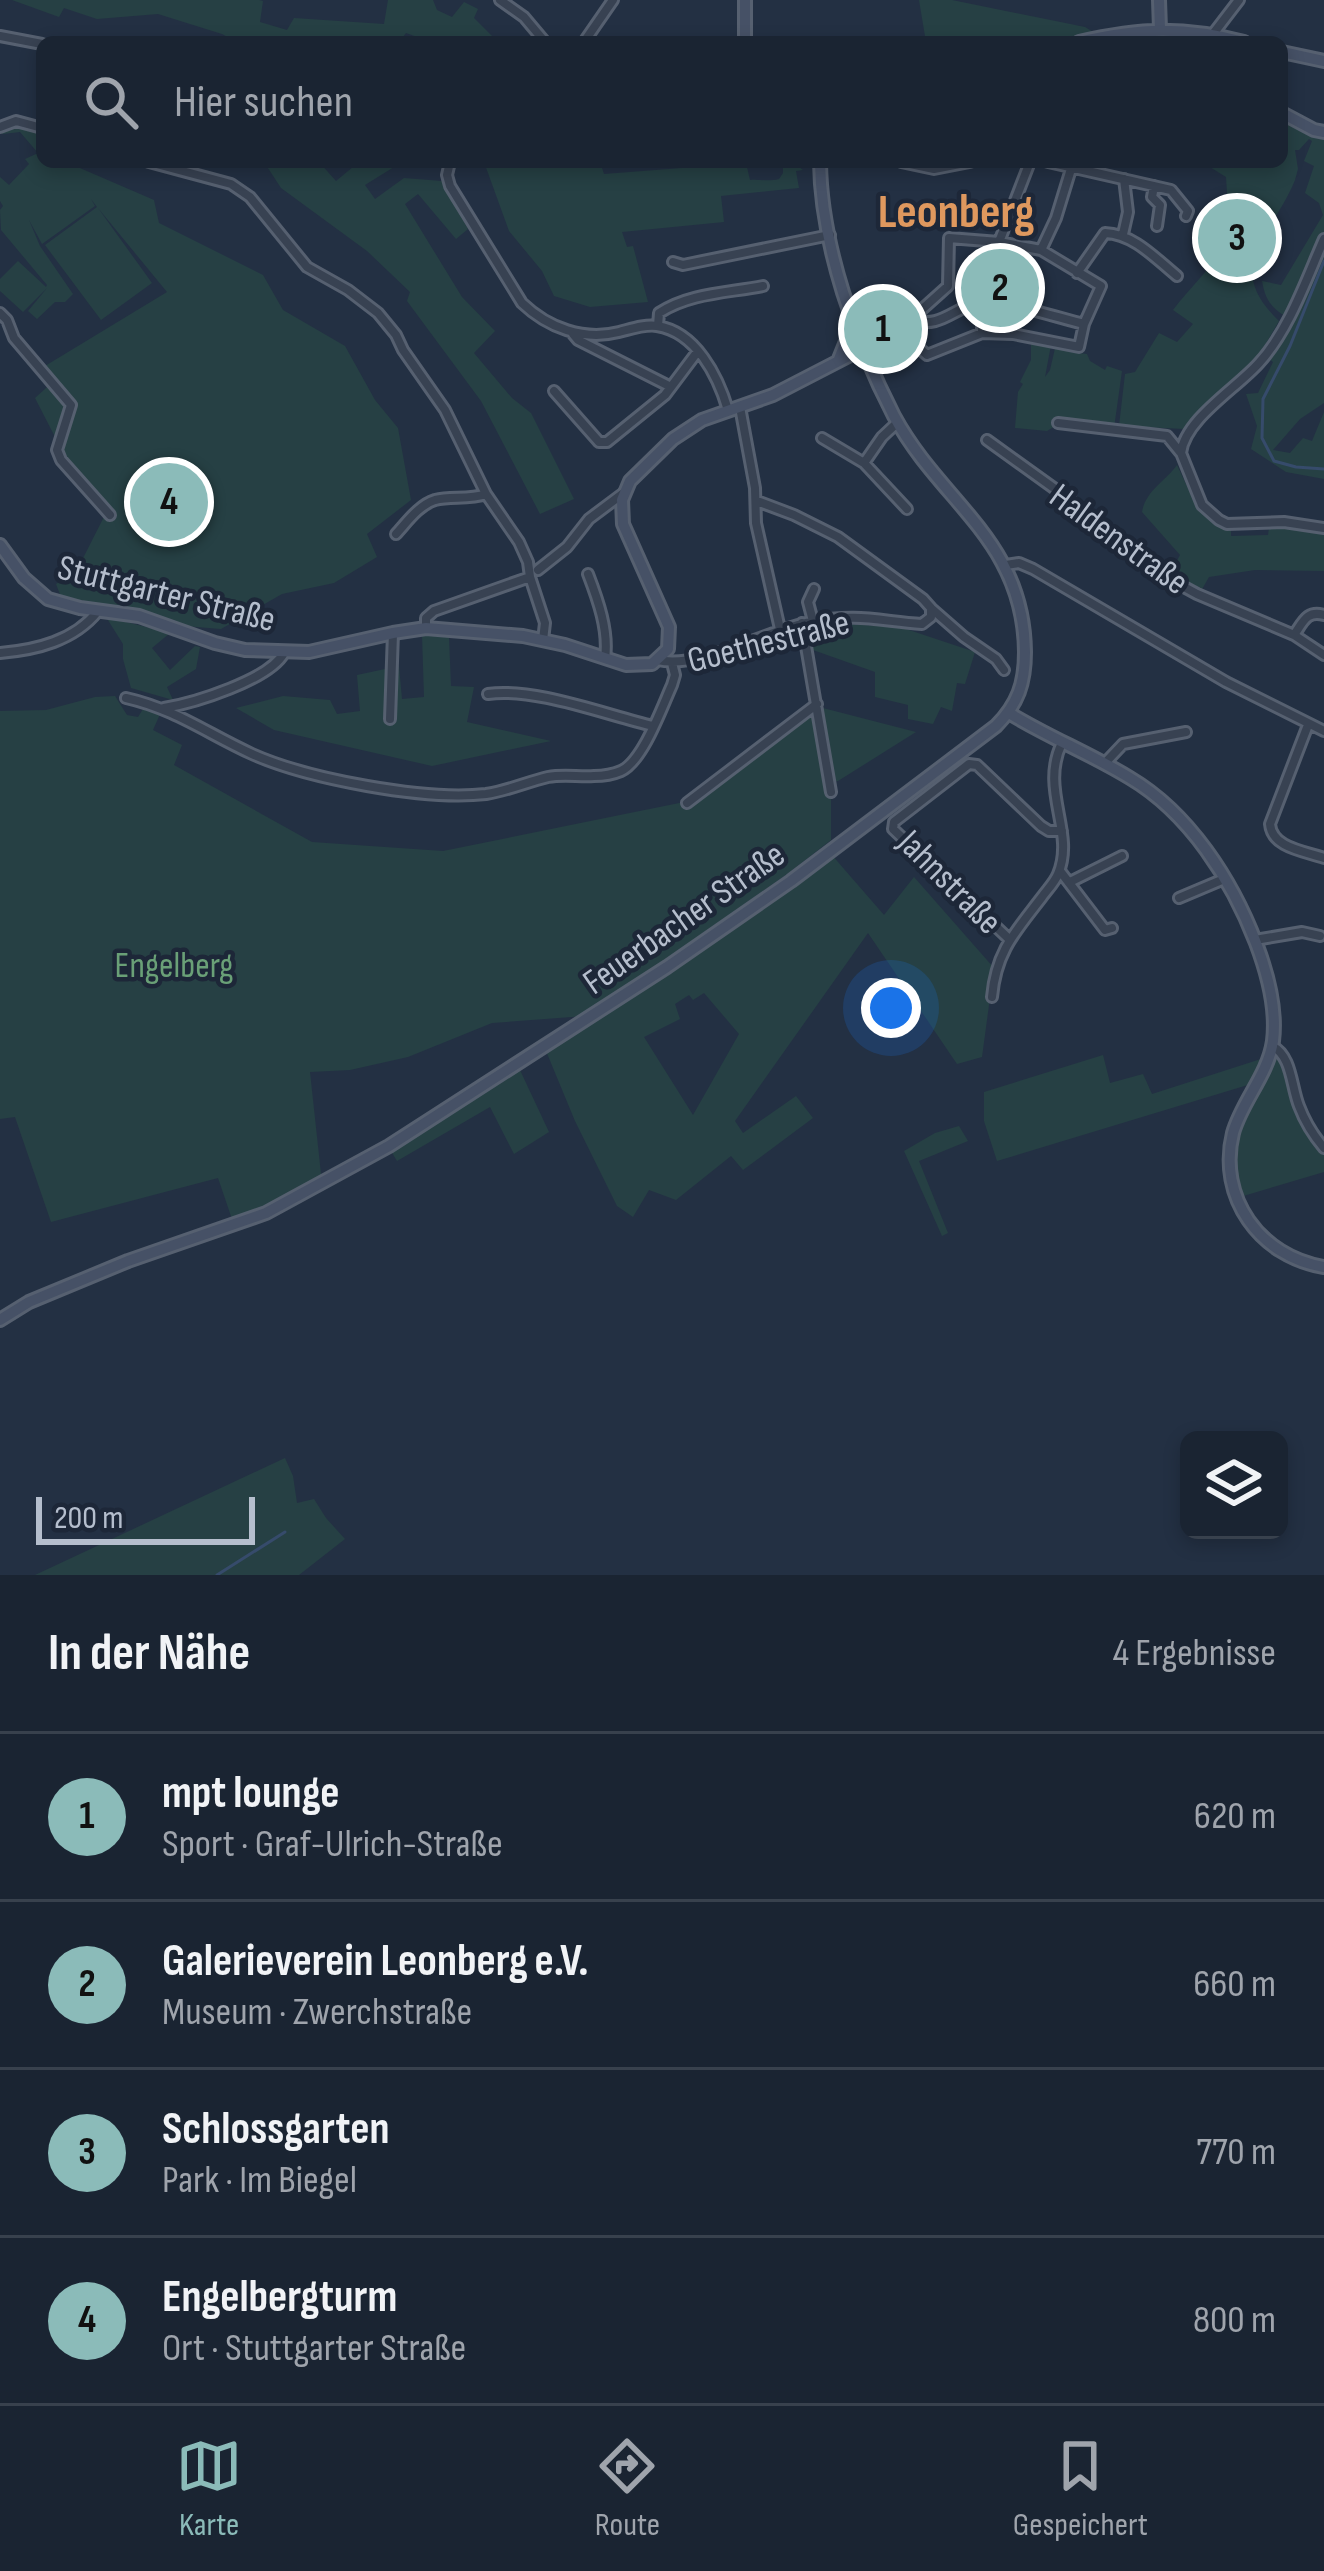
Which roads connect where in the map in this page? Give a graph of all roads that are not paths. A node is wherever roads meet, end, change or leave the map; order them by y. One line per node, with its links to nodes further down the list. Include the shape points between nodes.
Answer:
1 (500, 0): 9 (street)
2 (613, 0): 10 (street)
3 (746, 0): 11 (main road)
4 (1159, 0): 6 (main road)
5 (1239, 0): 7 (street)
6 (1160, 29): 7 (main road); 12 (main road)
7 (1213, 34): 13 (main road)
8 (0, 36): 14 (street)
9 (540, 36)
10 (588, 36)
11 (745, 36)
12 (1131, 36)
13 (1221, 36)
14 (36, 43)
15 (1288, 53): 16 (main road)
16 (1324, 62)
17 (1288, 116): 20 (main road)
18 (0, 127): 19 (street)
19 (36, 127)
20 (1324, 132)
21 (171, 168): 62 (street, via 250,197 307,267 378,313 445,410)
22 (449, 168): 48 (street, via 450,186 522,303)
23 (821, 168): 32 (main road)
24 (1028, 168): 34 (street)
25 (1068, 168): 26 (street)
26 (1071, 169): 27 (street); 35 (street)
27 (1124, 179): 28 (street); 31 (street)
28 (1154, 185): 29 (street, via 1171,190); 30 (street)
29 (1186, 216)
30 (1157, 226)
31 (1123, 234): 37 (street, via 1106,232); 38 (street)
32 (830, 235): 36 (street); 42 (main road)
33 (1324, 239): 59 (street, via 1265,355 1192,428)
34 (999, 242): 35 (street); 40 (street); 43 (street, via 950,238 948,286)
35 (1041, 250): 37 (street)
36 (674, 262)
37 (1077, 273): 44 (street, via 1101,286)
38 (1177, 276)
39 (763, 286): 45 (street, via 696,296 658,313)
40 (984, 301): 43 (street, via 937,322); 44 (street); 46 (street)
41 (0, 314): 65 (street, Stuttgarter Straße, via 71,405 57,450)
42 (851, 314): 49 (main road); 51 (main road)
43 (912, 319): 47 (street)
44 (1084, 324): 46 (street, via 1078,347)
45 (658, 326): 48 (street); 50 (street)
46 (983, 328): 47 (street, via 927,355)
47 (899, 330): 49 (street)
48 (572, 332): 52 (street)
49 (864, 348): 51 (main road); 55 (main road)
50 (698, 351): 52 (street); 54 (street)
51 (838, 362): 54 (main road)
52 (671, 387): 53 (street, via 607,442)
53 (554, 391)
54 (734, 408): 61 (main road, via 673,439); 63 (street)
55 (898, 422): 60 (street); 69 (main road)
56 (1058, 423): 59 (street, via 1167,436)
57 (822, 438): 60 (street)
58 (987, 440): 81 (street, Haldenstraße, via 1151,569)
59 (1181, 453): 66 (street, via 1202,505 1219,520)
60 (864, 463): 64 (street)
61 (625, 492): 70 (street); 87 (main road, via 623,524 669,627)
62 (485, 494): 67 (street, via 436,500); 70 (street)
63 (757, 501): 73 (street, via 838,537); 79 (street)
64 (907, 509)
65 (110, 515)
66 (1324, 528)
67 (396, 534)
68 (0, 545): 74 (main road, Stuttgarter Straße, via 48,599)
69 (1006, 565): 93 (main road, via 1025,646 1025,675); 95 (street, via 1033,569)
70 (534, 573): 78 (street, via 434,610); 82 (street)
71 (588, 574): 86 (street)
72 (814, 590): 76 (street)
73 (929, 605): 76 (street, Goethestraße, via 931,617 922,624 866,616); 88 (street)
74 (99, 610): 83 (street, via 52,643); 84 (main road, Stuttgarter Straße, via 244,650)
75 (1324, 615): 81 (street, via 1307,615)
76 (813, 621): 77 (street, Goethestraße)
77 (802, 623): 79 (street, Goethestraße); 91 (street)
78 (426, 628): 80 (main road, Stuttgarter Straße); 82 (main road, Stuttgarter Straße)
79 (780, 630): 87 (street, Goethestraße)
80 (392, 633): 84 (main road, Stuttgarter Straße); 94 (street)
81 (1294, 635): 85 (street, Haldenstraße)
82 (543, 640): 86 (main road, Stuttgarter Straße)
83 (0, 652)
84 (284, 653): 92 (street, via 261,674)
85 (1324, 656)
86 (605, 658): 87 (main road, Stuttgarter Straße)
87 (665, 662): 96 (street, via 675,675)
88 (1004, 670)
89 (488, 694): 96 (street, via 528,695)
90 (126, 698): 92 (street)
91 (817, 704): 101 (street); 102 (street)
92 (164, 708): 96 (street, via 289,767 462,796 622,770)
93 (1009, 713): 99 (main road); 118 (main road, Feuerbacher Straße, via 667,967 389,1146 266,1213 128,1261)
94 (390, 719)
95 (1308, 725): 97 (street); 105 (street, via 1270,834)
96 (652, 726)
97 (1324, 731)
98 (1186, 732): 100 (street, via 1123,744)
99 (1062, 743): 100 (main road); 103 (street, via 1052,783)
100 (1104, 765): 107 (main road, via 1161,801)
101 (831, 792)
102 (687, 803)
103 (1062, 831): 106 (street); 112 (street, Jahnstraße, via 1049,832 969,764 894,822 893,830)
104 (1122, 856): 108 (street)
105 (1324, 858)
106 (1060, 871): 108 (street); 112 (street, Jahnstraße)
107 (1224, 879): 109 (street); 113 (main road)
108 (1070, 882): 110 (street)
109 (1179, 898)
110 (1112, 928)
111 (1323, 936): 113 (street)
112 (1009, 939): 114 (street, Jahnstraße)
113 (1255, 940): 115 (main road, via 1270,995)
114 (992, 997)
115 (1272, 1046): 116 (street, via 1285,1056 1299,1106); 117 (main road, via 1233,1135 1234,1190 1273,1248)
116 (1324, 1148)
117 (1324, 1267)
118 (0, 1320)

